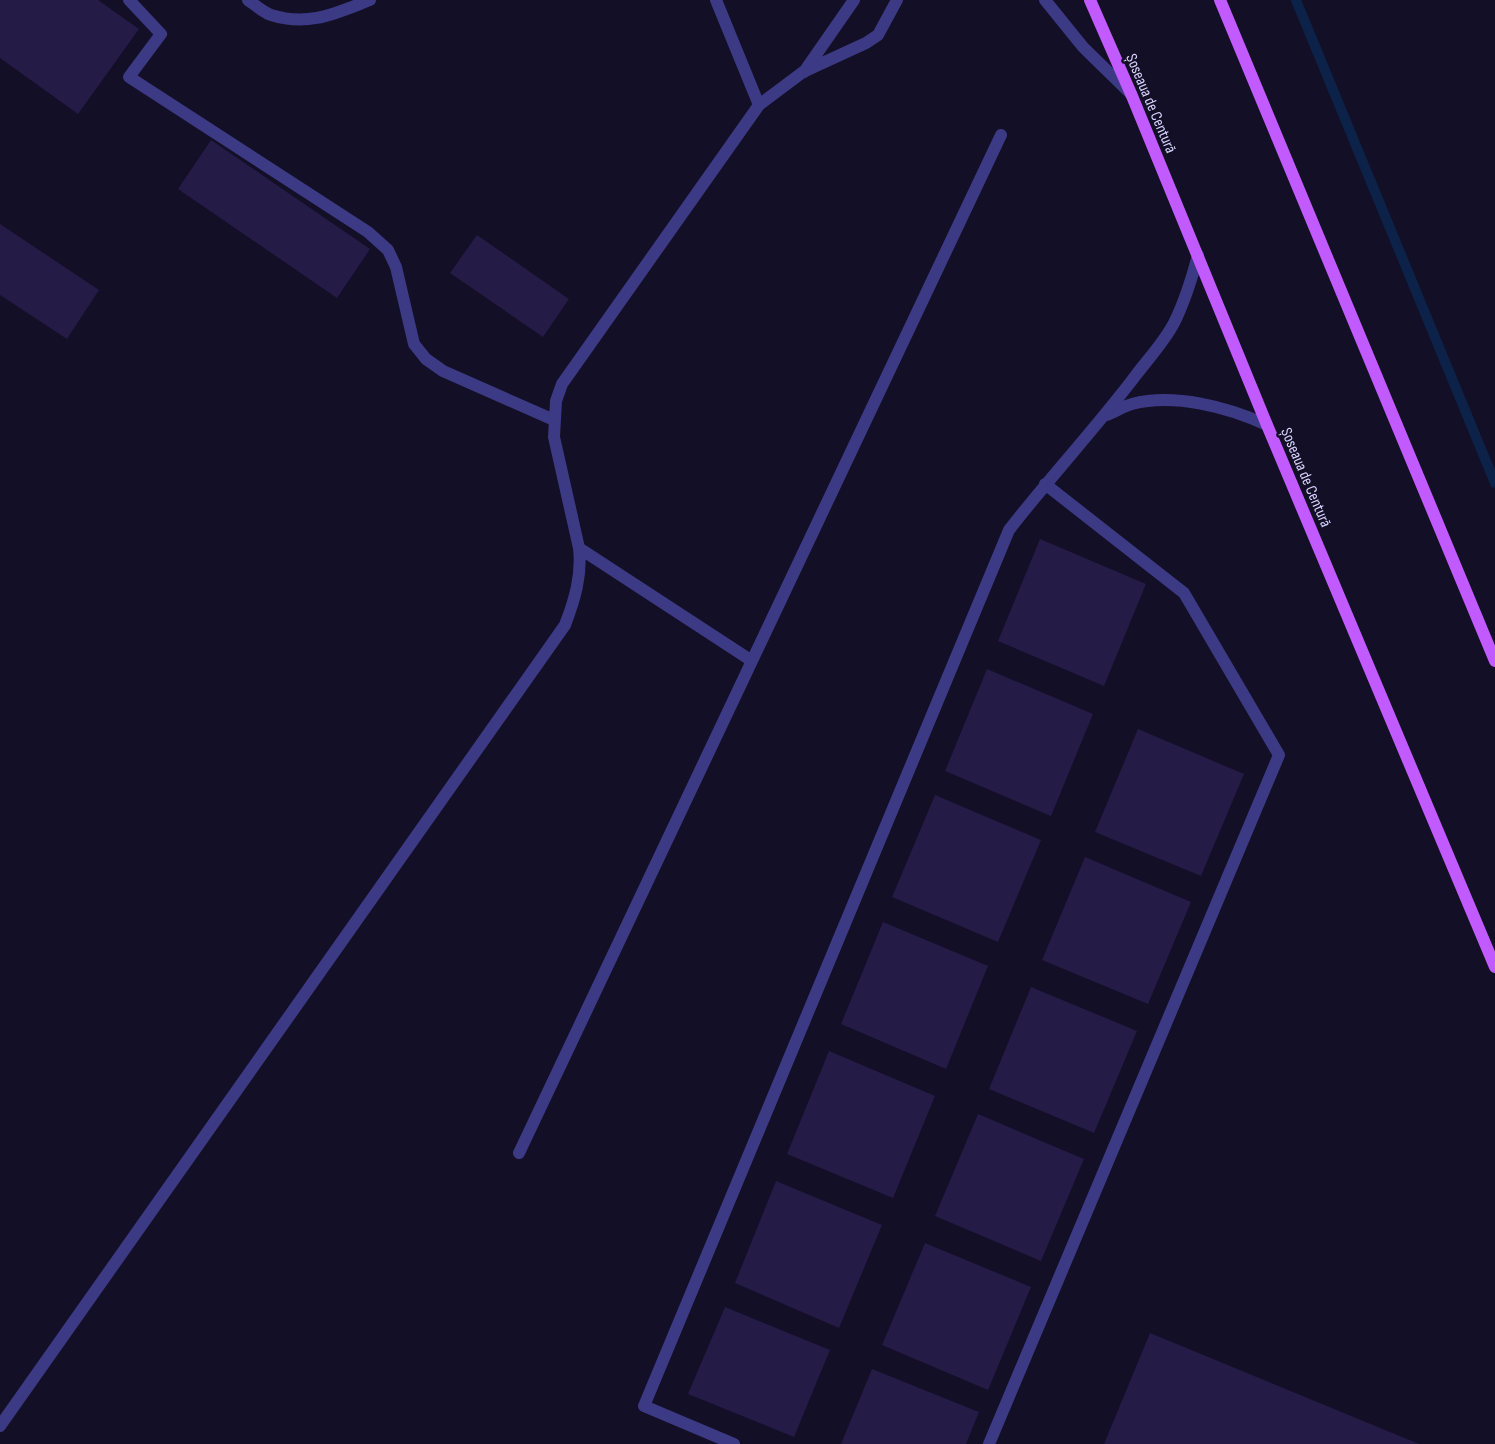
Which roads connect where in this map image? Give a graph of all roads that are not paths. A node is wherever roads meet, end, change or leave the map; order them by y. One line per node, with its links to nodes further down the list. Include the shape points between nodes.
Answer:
1 (129, 0): 17 (lane, via 161,34 129,77 368,232 388,250 396,267 414,344 426,359 444,371)
2 (248, 0): 3 (lane, via 270,14 294,19 325,18)
3 (370, 0)
4 (716, 0): 13 (lane)
5 (854, 0): 11 (lane)
6 (906, 0): 10 (lane)
7 (1045, 0): 12 (lane, via 1083,47)
8 (1090, 0): 12 (main road, Șoseaua de Centură)
9 (1220, 0): 22 (main road)
10 (894, 4): 11 (lane, via 878,34 866,43)
11 (803, 72): 13 (lane)
12 (1132, 96): 15 (main road, Șoseaua de Centură)
13 (759, 105): 17 (lane, via 562,384)
14 (1001, 135): 21 (lane)
15 (1198, 255): 16 (lane, via 1174,323); 18 (main road, Șoseaua de Centură)
16 (1105, 416): 18 (lane, via 1132,404 1191,402); 19 (lane)
17 (554, 420): 20 (lane, via 554,437)
18 (1267, 424): 23 (main road, Șoseaua de Centură)
19 (1045, 484): 26 (lane, via 1009,530 644,1406); 27 (lane, via 1184,593 1279,755)
20 (579, 548): 21 (lane); 25 (lane, via 578,584 565,625)
21 (752, 661): 24 (lane)
22 (1495, 661)
23 (1495, 967)
24 (519, 1153)
25 (0, 1426)
26 (734, 1444)
27 (989, 1444)

